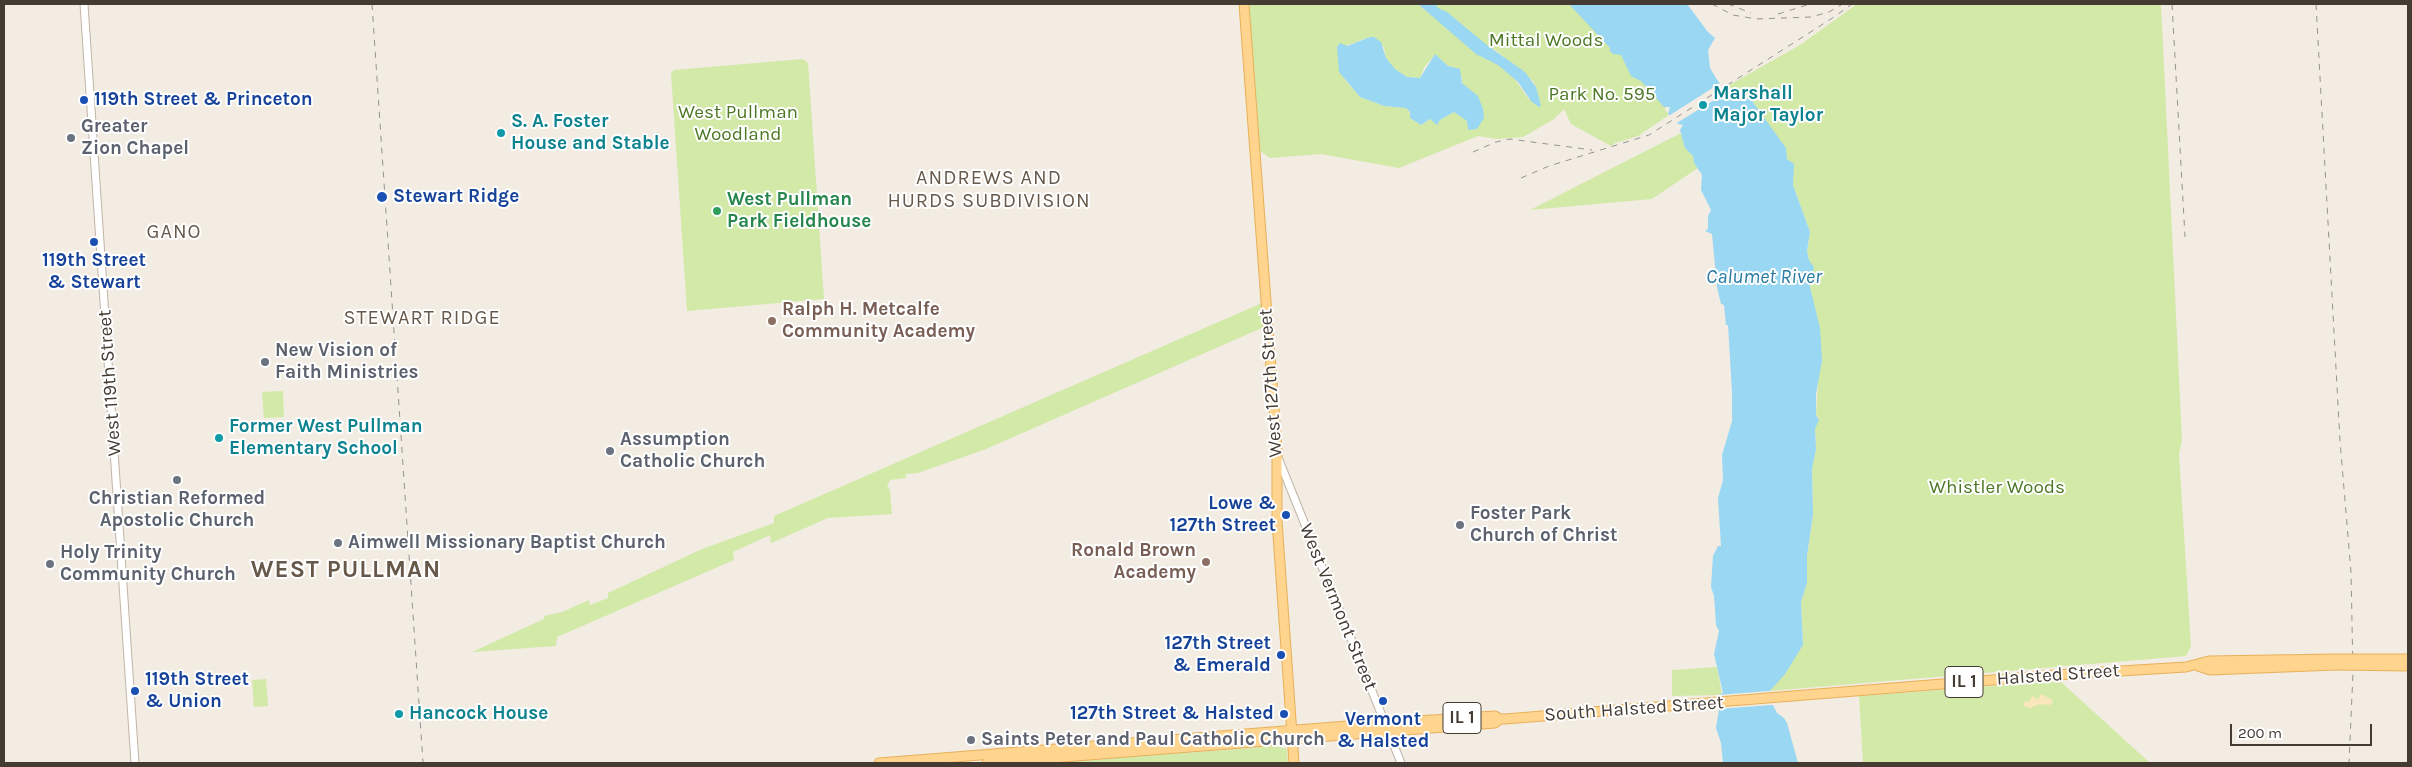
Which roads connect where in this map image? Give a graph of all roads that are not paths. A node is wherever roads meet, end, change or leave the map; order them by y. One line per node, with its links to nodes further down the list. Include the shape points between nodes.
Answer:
1 (84, 4): 10 (street, West 119th Street)
2 (1244, 4): 3 (main road, West 127th Street)
3 (1276, 450): 8 (street, West Vermont Street); 9 (main road, West 127th Street, via 1277,521)
4 (2408, 660): 5 (main road, Halsted Street / IL 1, bridge)
5 (2335, 662): 6 (main road, Halsted Street / IL 1, bridge); 7 (main road, Halsted Street / IL 1, via 2209,661 2198,666)
6 (2408, 666)
7 (1769, 698): 8 (main road, South Halsted Street / IL 1, via 1500,719 1496,716)
8 (1387, 727): 9 (main road, South Halsted Street / IL 1); 14 (street, West Vermont Street)
9 (1292, 735): 11 (main road, South Halsted Street / IL 1); 12 (main road, South Halsted Street / IL 1); 13 (main road, West 127th Street)
10 (135, 763)
11 (879, 763)
12 (987, 763)
13 (1294, 763)
14 (1401, 763)

